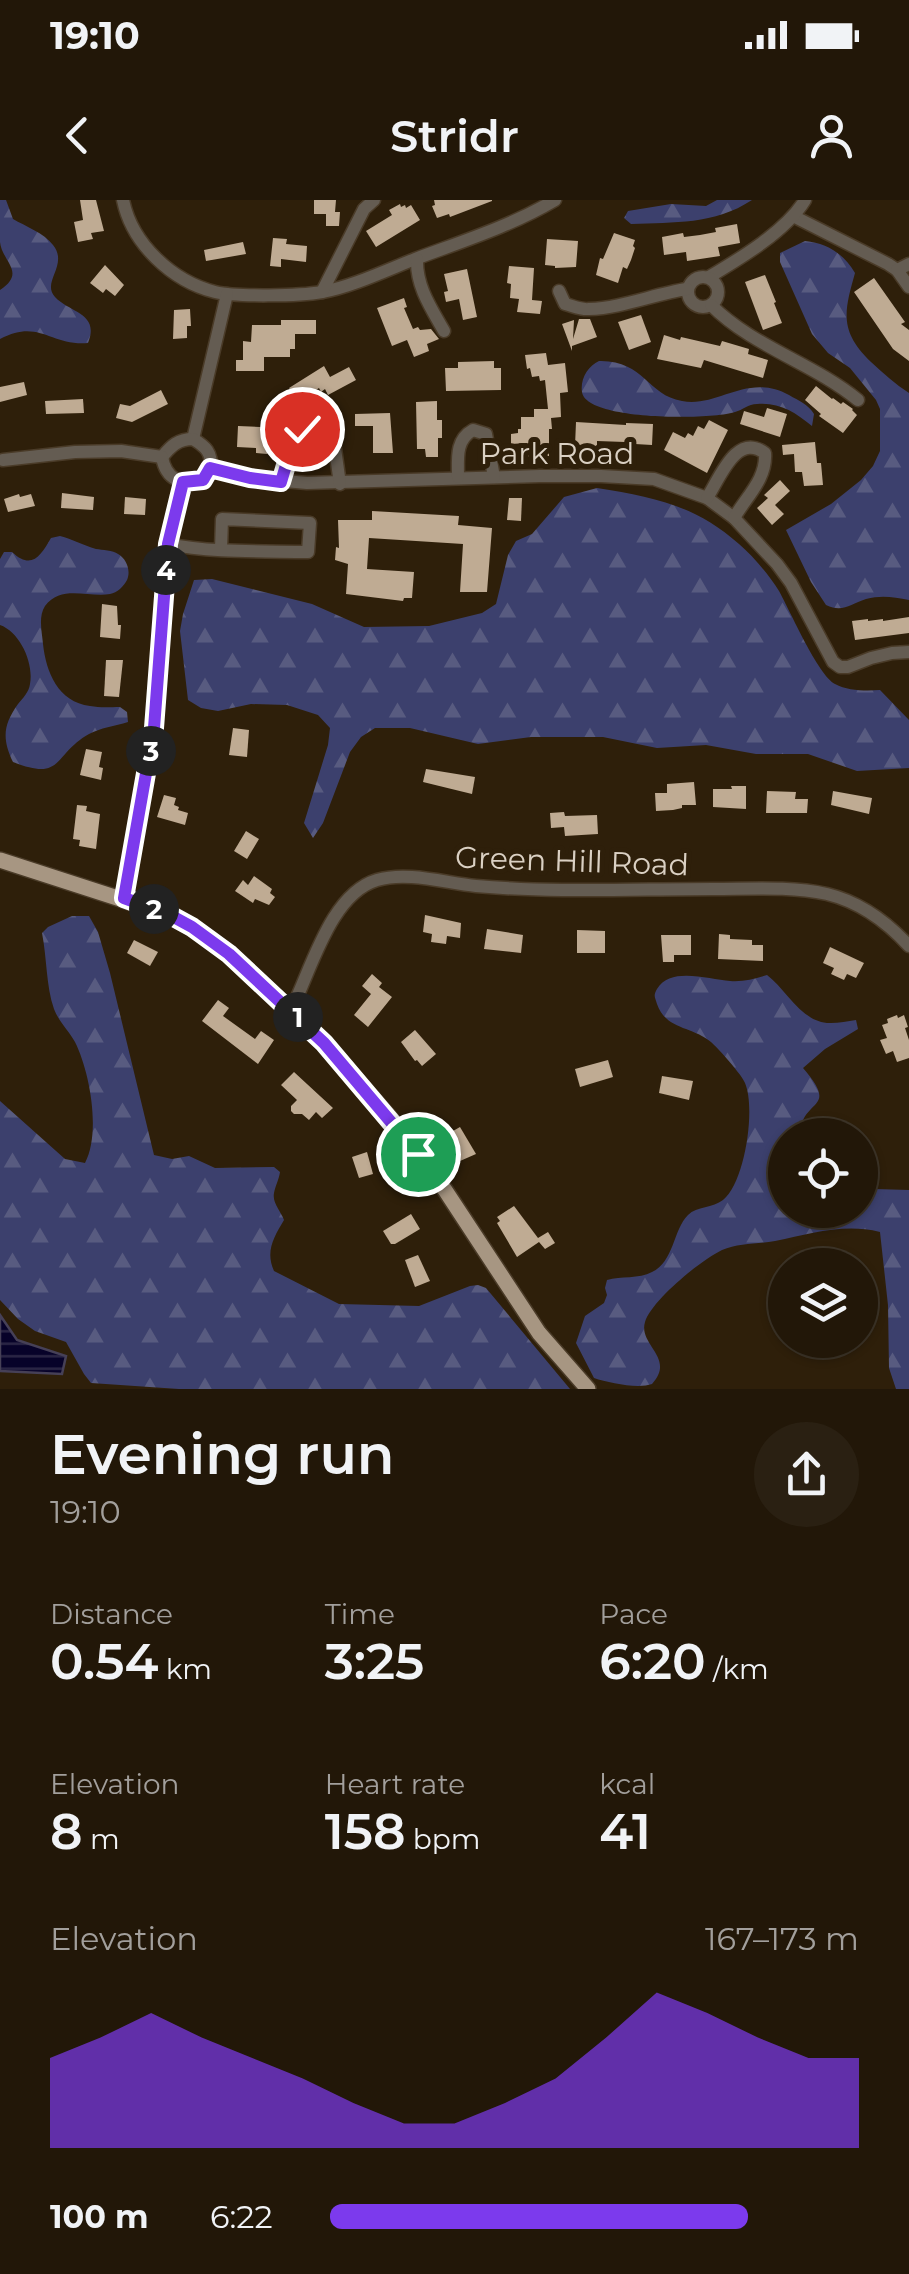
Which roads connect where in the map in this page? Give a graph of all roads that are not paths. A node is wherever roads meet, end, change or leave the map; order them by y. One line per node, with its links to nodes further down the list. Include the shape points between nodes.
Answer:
1 (123, 200): 13 (street, via 144,245 168,269)
2 (555, 200): 6 (street)
3 (805, 200): 5 (street)
4 (367, 202): 12 (street)
5 (795, 216): 7 (street); 8 (street)
6 (417, 259): 12 (street); 15 (street, via 420,286)
7 (903, 267): 9 (street)
8 (709, 276): 10 (street); 14 (street, via 718,293)
9 (909, 288)
10 (687, 289): 11 (street, via 586,310 565,304); 14 (street, via 695,305)
11 (559, 291)
12 (322, 292): 13 (street)
13 (227, 294): 17 (street)
14 (711, 305): 16 (street)
15 (444, 331)
16 (858, 400)
17 (193, 438): 18 (street, via 172,444); 20 (street, via 208,451)
18 (162, 458): 19 (street, via 121,451); 23 (street, via 168,474)
19 (3, 460)
20 (210, 468): 23 (street, via 203,480); 24 (street, Park Road)
21 (494, 477): 22 (street, Park Road); 22 (street, via 486,434 473,430 461,441); 26 (street, Park Road, via 654,478)
22 (458, 478): 25 (street, Park Road)
23 (183, 482): 28 (street)
24 (281, 482): 25 (street, Park Road); 25 (street, via 292,445 317,419 332,428)
25 (340, 484)
26 (707, 498): 27 (street, Park Road); 27 (street, via 735,454 760,449 766,465 761,479)
27 (734, 518): 30 (street, Park Road, via 792,583 832,662 848,667)
28 (168, 544): 29 (street); 32 (street, via 154,728)
29 (220, 548): 29 (street, via 308,552 310,522 222,519)
30 (909, 652)
31 (0, 860): 32 (main road)
32 (124, 898): 34 (main road, via 201,933)
33 (907, 940): 34 (street, Green Hill Road, via 848,900 798,890 542,890 376,880 338,913)
34 (291, 1010): 35 (main road, via 418,1154 539,1333)
35 (588, 1389)

